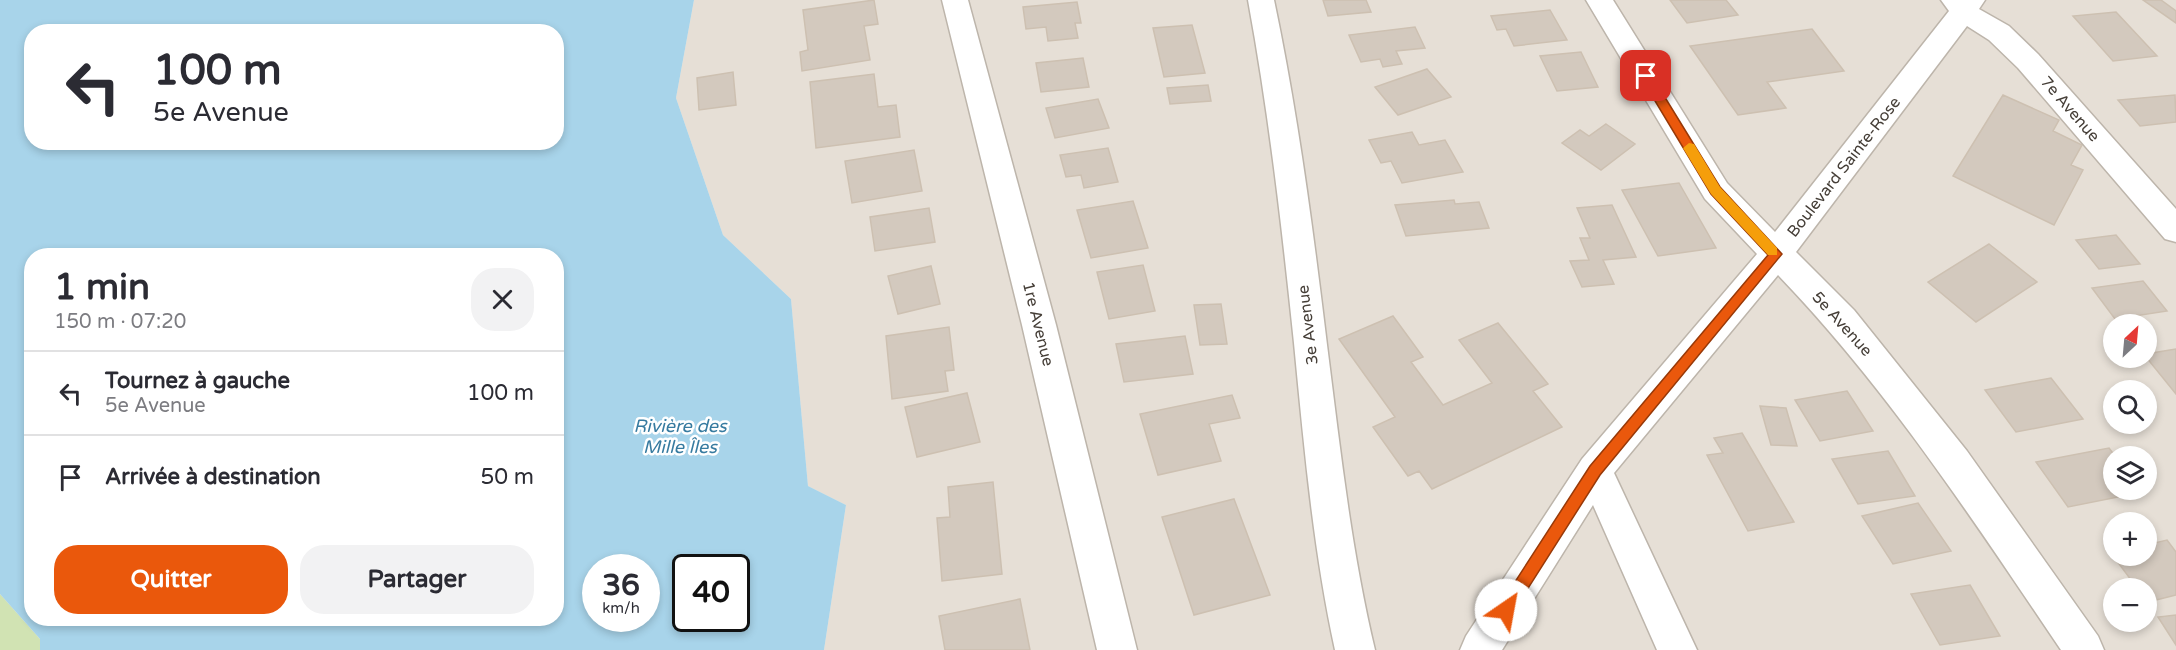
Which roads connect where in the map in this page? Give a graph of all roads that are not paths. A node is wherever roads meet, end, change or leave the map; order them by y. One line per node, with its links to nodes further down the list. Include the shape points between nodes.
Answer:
1 (955, 0): 8 (street, 1re Avenue)
2 (1261, 0): 9 (street, 3e Avenue, via 1279,86 1330,507)
3 (1599, 0): 6 (street, 5e Avenue, via 1716,191)
4 (1963, 4): 5 (street, 7e Avenue, via 2028,61); 6 (street, Boulevard Sainte-Rose)
5 (2176, 230)
6 (1776, 254): 7 (street, Boulevard Sainte-Rose); 12 (street, 5e Avenue, via 1842,320 1954,462)
7 (1595, 470): 10 (street, Boulevard Sainte-Rose); 11 (street)
8 (1117, 650)
9 (1355, 650)
10 (1480, 650)
11 (1677, 650)
12 (2084, 650)

